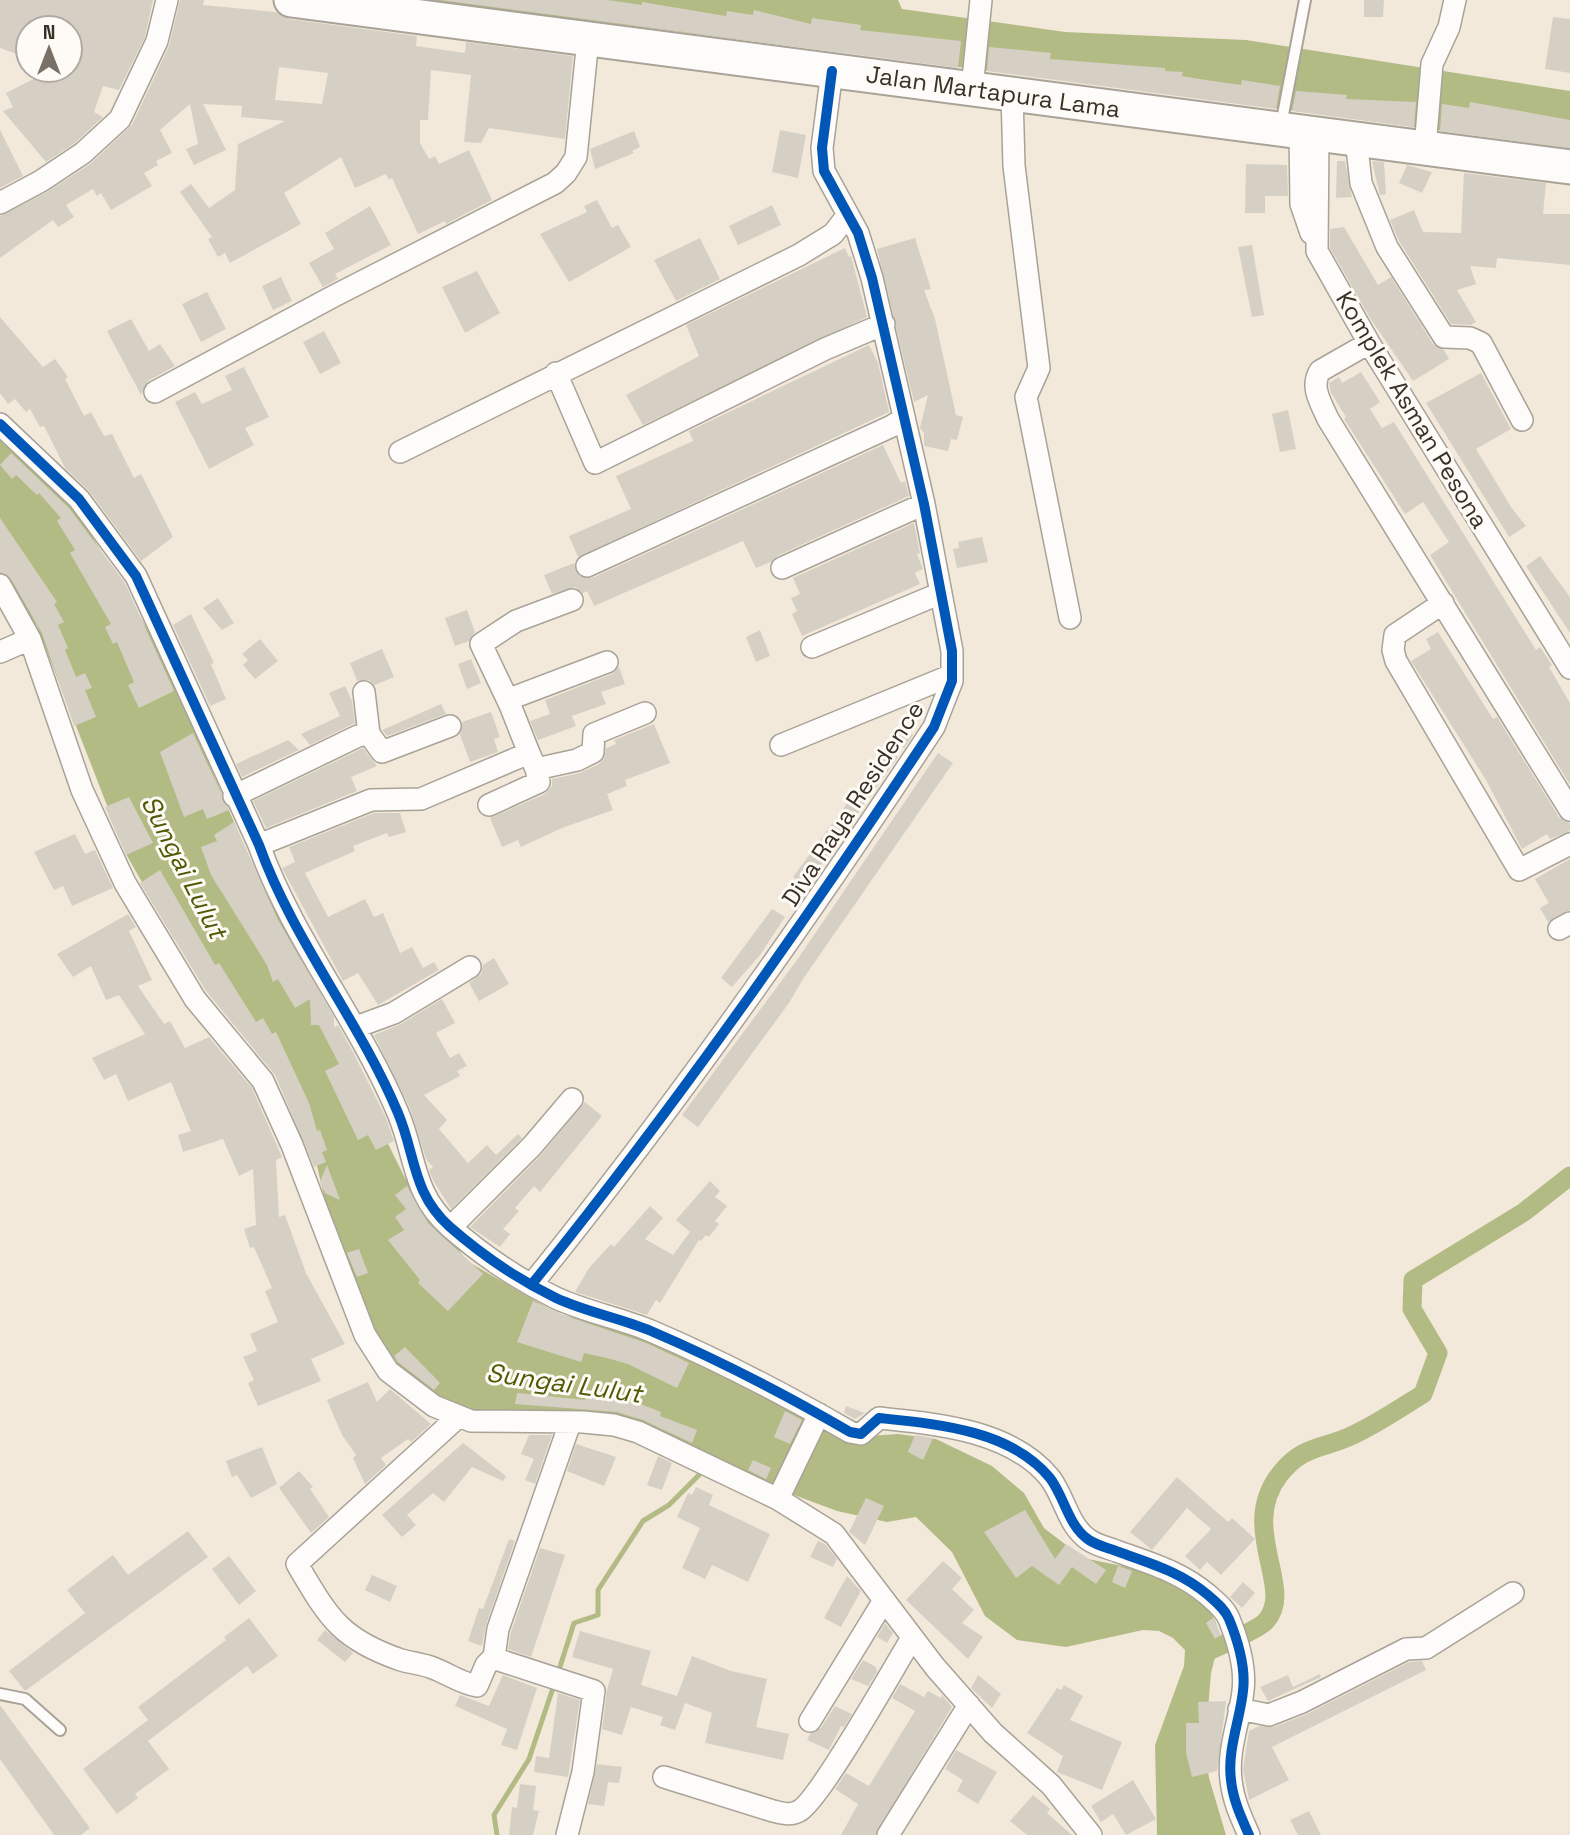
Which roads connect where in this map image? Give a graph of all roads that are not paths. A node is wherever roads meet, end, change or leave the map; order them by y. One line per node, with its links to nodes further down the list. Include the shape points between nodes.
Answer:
1 (167, 0): 14 (street, via 156,41 120,119 83,153)
2 (290, 0): 6 (main road, Jalan Martapura Lama)
3 (1304, 0): 10 (lane, via 1296,42)
4 (1455, 0): 12 (street, via 1432,64)
5 (983, 3): 8 (street)
6 (588, 39): 7 (main road, Jalan Martapura Lama); 19 (street, via 576,157 555,183)
7 (832, 71): 8 (main road, Jalan Martapura Lama); 15 (street, Diva Raya Residence, via 822,148 824,171)
8 (973, 81): 9 (main road, Jalan Martapura Lama)
9 (1012, 94): 10 (main road, Jalan Martapura Lama); 31 (street, via 1014,166 1039,368 1026,397)
10 (1295, 128): 11 (main road, Jalan Martapura Lama); 17 (street, Komplek Asman Pesona, via 1317,251)
11 (1356, 139): 12 (main road, Jalan Martapura Lama); 21 (street, via 1366,198 1405,277 1444,337 1481,343)
12 (1426, 143): 13 (main road, Jalan Martapura Lama)
13 (1570, 167)
14 (0, 203)
15 (847, 216): 16 (street, Diva Raya Residence, via 858,233); 18 (street, via 833,234 799,255)
16 (884, 324): 18 (street, via 595,463); 20 (street, Diva Raya Residence)
17 (1368, 343): 30 (street, via 1320,371 1316,390 1328,419); 36 (street, Komplek Asman Pesona)
18 (556, 373): 23 (street)
19 (155, 393)
20 (904, 418): 24 (street, Diva Raya Residence); 25 (street)
21 (1522, 420)
22 (0, 424): 45 (street, via 79,499 136,576)
23 (400, 452)
24 (924, 504): 26 (street); 28 (street, Diva Raya Residence)
25 (587, 566)
26 (782, 568)
27 (0, 585): 32 (street)
28 (941, 593): 33 (street); 37 (street, Diva Raya Residence)
29 (572, 600): 39 (street, via 516,621 481,644)
30 (1443, 603): 47 (street); 48 (street, via 1395,635 1396,661 1519,870)
31 (1070, 618)
32 (30, 639): 34 (street); 56 (street, via 82,790 125,883 195,999 263,1080 365,1335 397,1380)
33 (812, 647)
34 (0, 652)
35 (607, 662): 39 (street, via 512,698)
36 (1570, 668)
37 (952, 675): 43 (street); 54 (street, Diva Raya Residence, via 934,727 883,804 631,1163)
38 (372, 692): 42 (street)
39 (510, 705): 44 (street)
40 (645, 713): 44 (street, via 594,734 593,752 585,756)
41 (450, 726): 42 (street, via 382,752)
42 (368, 730): 45 (street)
43 (781, 745)
44 (533, 761): 46 (street, via 539,782); 49 (street, via 421,799 371,800)
45 (234, 796): 49 (street)
46 (489, 804)
47 (1570, 810)
48 (1570, 844)
49 (259, 845): 51 (street, via 272,883)
50 (470, 967): 51 (street, via 394,1013)
51 (356, 1027): 53 (street, via 398,1114 422,1192)
52 (572, 1099): 53 (street)
53 (451, 1227): 54 (street)
54 (532, 1284): 55 (street, via 557,1298 668,1338)
55 (819, 1416): 58 (street); 65 (street, via 861,1434 880,1418 985,1436 1038,1466 1051,1479 1075,1528 1091,1541 1191,1580 1228,1616 1241,1656)
56 (458, 1417): 57 (street, via 494,1423); 62 (street, via 297,1564 328,1616 354,1639 401,1660 435,1668 459,1683 477,1686)
57 (570, 1423): 58 (street, via 626,1428); 62 (street, via 498,1629)
58 (779, 1497): 60 (street, via 845,1544)
59 (1513, 1594): 65 (street, via 1426,1648 1406,1649 1302,1702 1269,1715)
60 (883, 1602): 61 (street); 66 (street)
61 (912, 1638): 64 (street); 68 (street, via 821,1787 801,1810 788,1815)
62 (494, 1657): 69 (street, via 593,1691 583,1772)
63 (0, 1694): 67 (lane, via 25,1699)
64 (969, 1705): 70 (street); 71 (street, via 1051,1785)
65 (1239, 1709): 72 (street, via 1231,1779 1237,1810)
66 (810, 1721)
67 (60, 1730)
68 (664, 1777)
69 (567, 1835)
70 (888, 1835)
71 (1091, 1835)
72 (1249, 1835)

